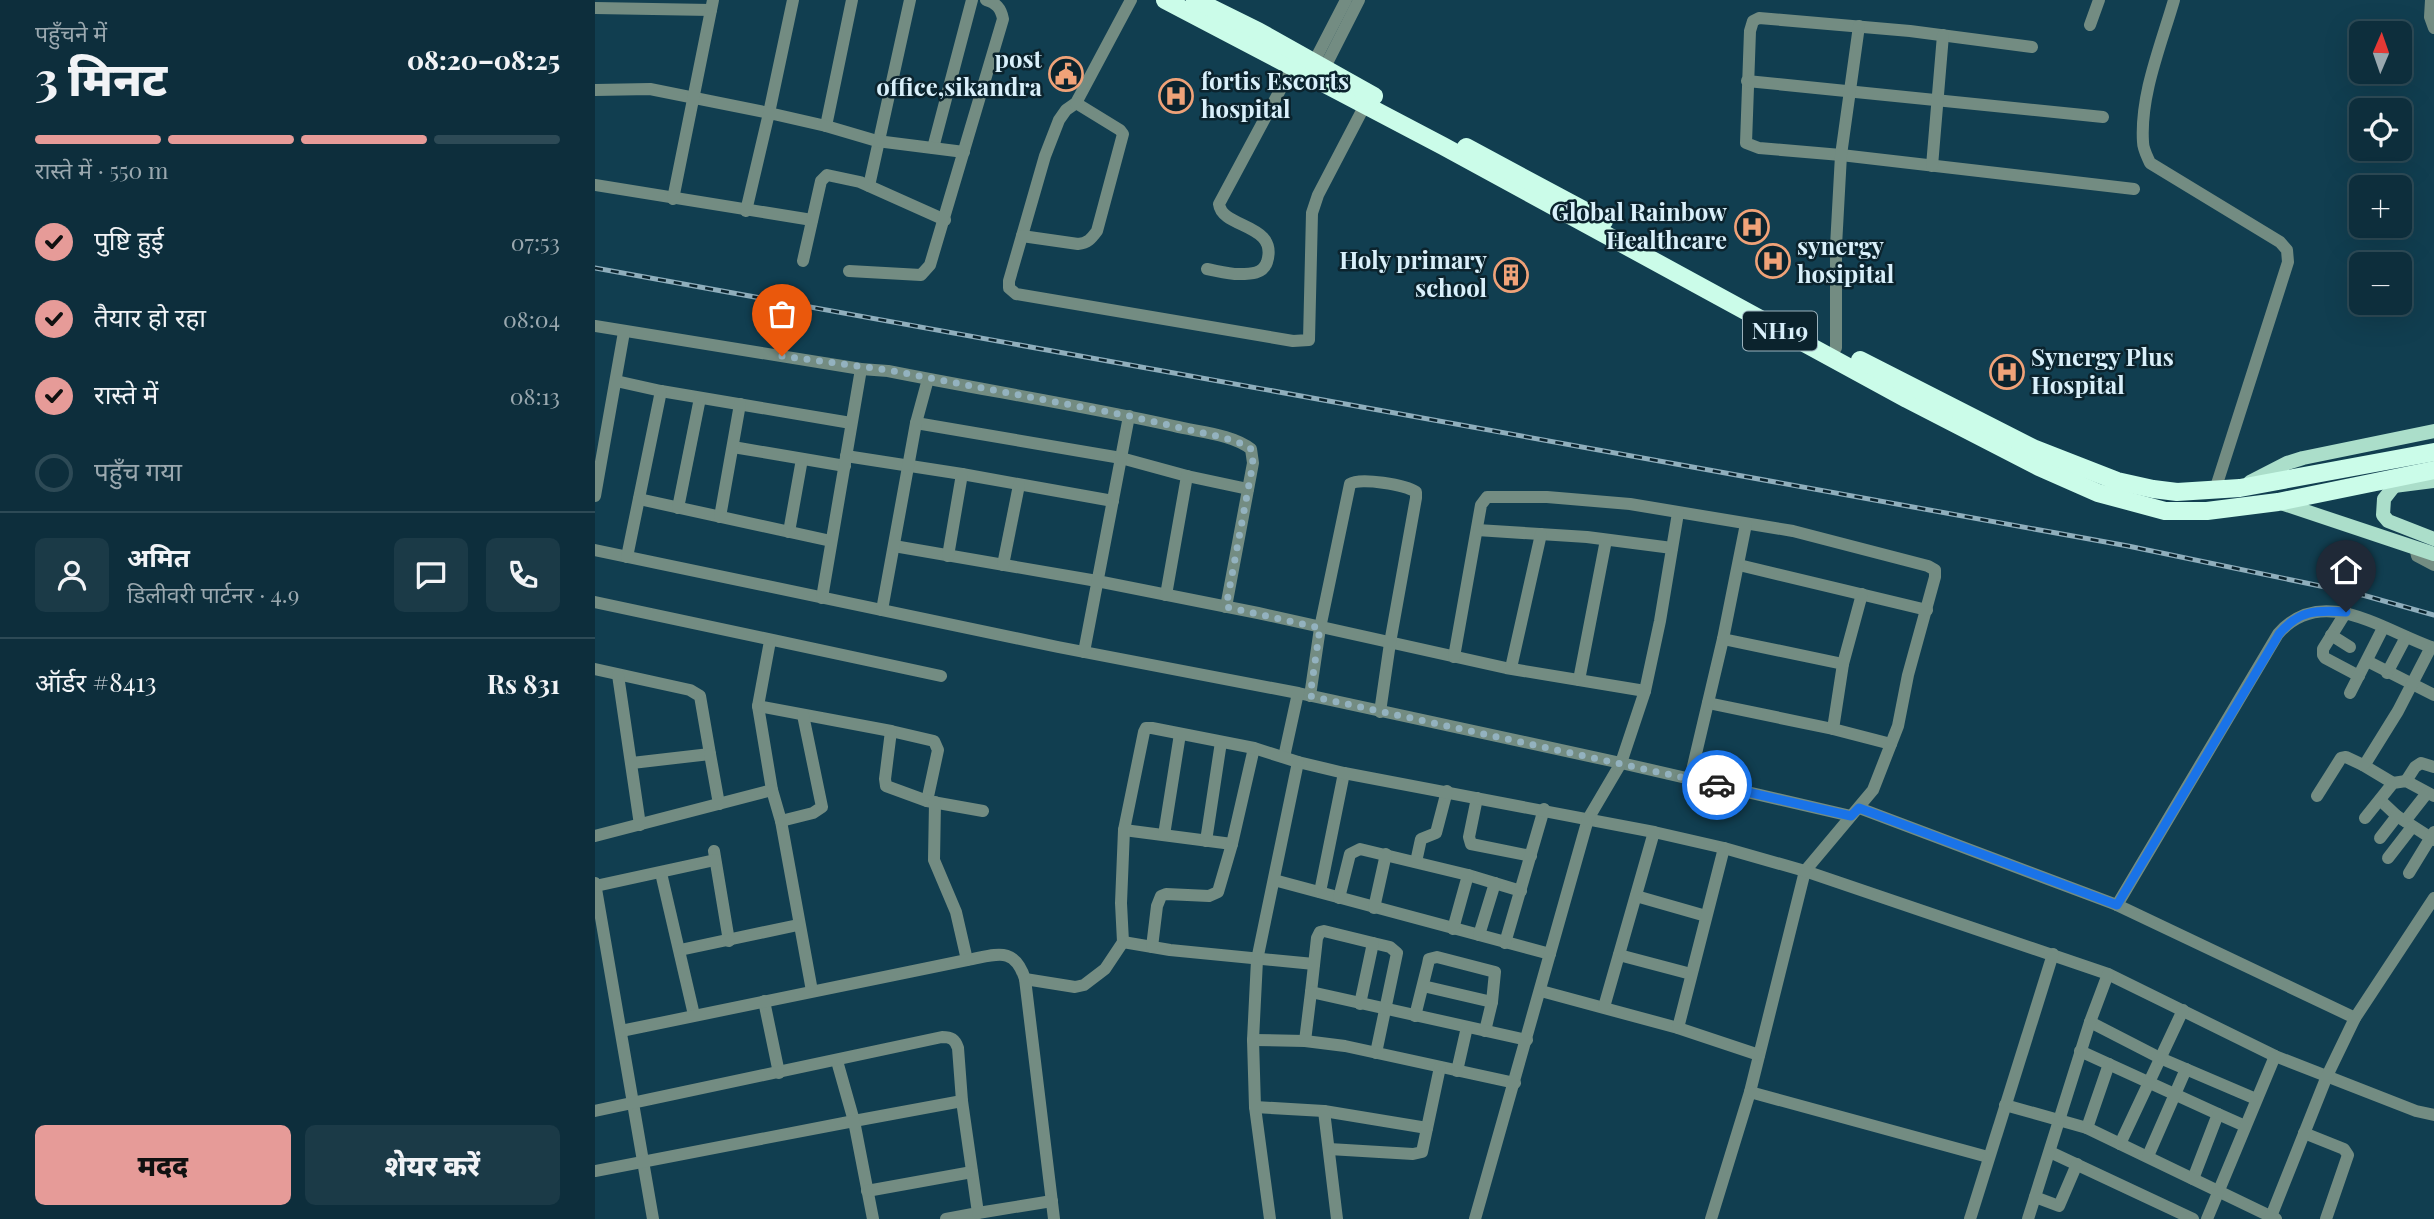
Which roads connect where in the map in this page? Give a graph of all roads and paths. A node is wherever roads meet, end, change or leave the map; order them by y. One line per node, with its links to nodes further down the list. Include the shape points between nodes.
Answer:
1 (793, 0): 30 (street)
2 (852, 0): 32 (street)
3 (910, 0): 33 (street)
4 (972, 0): 34 (street)
5 (986, 0): 35 (street, via 997,5 1003,19)
6 (1131, 0): 28 (street)
7 (1165, 0): 22 (highway, NH19)
8 (1195, 0): 21 (highway, NH19)
9 (1346, 0): 21 (street)
10 (1359, 0): 21 (street)
11 (2099, 0): 16 (street)
12 (2174, 0): 77 (street, via 2144,118 2143,145 2150,163 2287,250 2288,262)
13 (2431, 0): 18 (street)
14 (712, 5): 15 (street); 26 (street)
15 (595, 8)
16 (2090, 25)
17 (1859, 26): 19 (street); 23 (street, via 1759,18 1749,31); 25 (street)
18 (2434, 27)
19 (1943, 35): 20 (street); 27 (street)
20 (2032, 47)
21 (1319, 65): 51 (highway, NH19)
22 (1293, 66): 29 (highway, NH19); 47 (street, via 1219,204 1223,213 1263,237 1267,263 1256,273)
23 (1747, 80): 25 (street); 36 (street, via 1745,143)
24 (595, 90): 26 (street, via 650,89)
25 (1850, 90): 27 (street); 36 (street)
26 (694, 97): 30 (street); 41 (street)
27 (1938, 99): 31 (street); 37 (street)
28 (1076, 103): 45 (street, via 1059,120); 45 (street, via 1123,135 1097,231 1078,244)
29 (1365, 105): 45 (street, via 1312,214 1309,340 1293,341 1016,293 1009,288 1009,281); 80 (highway, NH19, via 1800,343 2098,493 2165,511)
30 (769, 113): 32 (street); 42 (street)
31 (2103, 117)
32 (827, 126): 33 (street)
33 (877, 141): 34 (street); 39 (street)
34 (933, 148): 35 (street)
35 (964, 152): 44 (street)
36 (1841, 155): 37 (street); 51 (street)
37 (1933, 166): 40 (street)
38 (595, 185): 41 (street)
39 (869, 186): 43 (street, via 839,176 823,177); 44 (street)
40 (2134, 189)
41 (673, 199): 42 (street)
42 (746, 211): 43 (street)
43 (812, 220): 46 (street)
44 (945, 220): 48 (street, via 930,265 921,275)
45 (1022, 236)
46 (803, 261)
47 (1207, 269)
48 (849, 271)
49 (595, 326): 50 (street)
50 (624, 332): 52 (street); 54 (street)
51 (1836, 348): 77 (highway, NH19, via 2075,466 2153,489)
52 (861, 369): 53 (street); 59 (street)
53 (928, 379): 58 (street); 60 (street)
54 (616, 381): 55 (street); 75 (street)
55 (661, 391): 56 (street); 78 (street)
56 (701, 398): 57 (street); 81 (street)
57 (740, 404): 59 (street); 62 (street)
58 (1129, 416): 64 (street); 76 (street, via 1246,445 1253,454)
59 (851, 422): 66 (street)
60 (916, 424): 64 (street); 67 (street)
61 (2434, 431): 74 (main road, via 2303,458)
62 (733, 447): 65 (street); 83 (street)
63 (2434, 452): 74 (highway, NH19)
64 (1121, 457): 70 (street); 79 (street)
65 (803, 459): 66 (street); 86 (street)
66 (845, 461): 67 (street); 90 (street)
67 (909, 465): 69 (street); 91 (street)
68 (2434, 470): 71 (highway, NH19)
69 (962, 474): 73 (street); 95 (street)
70 (1187, 476): 76 (street); 102 (street)
71 (2398, 481): 72 (main road); 80 (highway, NH19); 88 (main road, via 2384,499 2383,515)
72 (2434, 481)
73 (1019, 485): 79 (street); 97 (street)
74 (2239, 488): 77 (highway, NH19)
75 (596, 489)
76 (1248, 489): 105 (street)
77 (2215, 490)
78 (639, 499): 81 (street); 96 (street)
79 (1113, 501): 100 (street)
80 (2278, 502): 94 (main road)
81 (678, 508): 83 (street)
82 (1678, 513): 84 (street); 85 (street, via 1630,504 1493,496 1483,499); 92 (street)
83 (720, 517): 86 (street)
84 (1746, 524): 98 (street); 107 (street, via 1793,531 1932,567 1935,577)
85 (1477, 530): 87 (street); 119 (street)
86 (789, 532): 90 (street)
87 (1541, 534): 89 (street); 122 (street)
88 (2434, 538)
89 (1605, 540): 92 (street); 128 (street)
90 (831, 541): 103 (street)
91 (894, 546): 95 (street); 106 (street)
92 (1672, 548): 130 (street)
93 (595, 550): 96 (street)
94 (2423, 550): 99 (street, via 2417,556)
95 (948, 556): 97 (street)
96 (627, 557): 103 (street)
97 (1003, 565): 100 (street)
98 (1738, 565): 101 (street); 113 (street)
99 (2434, 565)
100 (1097, 581): 102 (street); 118 (street)
101 (1862, 594): 107 (street); 121 (street)
102 (1166, 595): 105 (street)
103 (822, 598): 106 (street)
104 (595, 603): 114 (street)
105 (1226, 607): 109 (street)
106 (882, 610): 118 (street)
107 (1927, 610): 142 (street)
108 (2346, 612): 110 (street); 111 (street); 195 (street, via 2302,614 2279,634)
109 (1320, 628): 115 (street); 115 (street, via 1350,484 1360,480 1406,488 1416,492 1416,498); 132 (street)
110 (2383, 628): 112 (street); 120 (street)
111 (2331, 635): 116 (street); 127 (street, via 2323,649 2325,658)
112 (2406, 637): 117 (street); 124 (street)
113 (1723, 639): 121 (street); 134 (street)
114 (770, 641): 126 (street); 135 (street)
115 (1390, 643): 119 (street); 136 (street)
116 (2350, 647)
117 (2433, 648): 129 (street)
118 (1084, 652): 132 (street)
119 (1454, 656): 122 (street)
120 (2367, 662): 124 (street); 127 (street)
121 (1843, 664): 138 (street)
122 (1511, 668): 128 (street)
123 (595, 669): 125 (street)
124 (2387, 673): 129 (street)
125 (618, 675): 144 (street, via 696,692 702,701); 146 (street)
126 (941, 676)
127 (2359, 676): 131 (street)
128 (1579, 680): 130 (street)
129 (2411, 685): 133 (street); 149 (street)
130 (1644, 691): 148 (street)
131 (2350, 693)
132 (1304, 695): 136 (street); 145 (street)
133 (2434, 695)
134 (1708, 702): 138 (street); 152 (street)
135 (758, 706): 137 (street); 154 (street)
136 (1380, 712): 148 (street)
137 (803, 715): 139 (street); 167 (street, via 822,807)
138 (1833, 729): 142 (street)
139 (891, 731): 160 (street, via 887,786); 160 (street, via 937,744)
140 (1180, 734): 141 (street); 170 (street, via 1146,728); 172 (street)
141 (1221, 742): 143 (street); 176 (street)
142 (1891, 744): 164 (street, via 1873,790)
143 (1254, 748): 145 (street); 177 (street)
144 (710, 754): 146 (street); 161 (street)
145 (1285, 757): 147 (street)
146 (632, 762): 169 (street)
147 (1297, 762): 151 (street); 187 (street)
148 (1621, 762): 152 (street); 166 (street)
149 (2363, 765): 153 (street); 157 (street, via 2341,758)
150 (2434, 767): 153 (street, via 2421,763)
151 (1345, 773): 155 (street); 191 (street)
152 (1690, 779): 164 (street)
153 (2400, 782): 156 (street); 159 (street)
154 (772, 790): 161 (street); 167 (street)
155 (1447, 791): 158 (street); 182 (street, via 1436,833 1421,839)
156 (2431, 794): 168 (street)
157 (2318, 796)
158 (1477, 798): 162 (street); 180 (street, via 1471,844)
159 (2380, 800): 165 (street); 168 (street)
160 (931, 801): 163 (street); 210 (street, via 934,860 956,912)
161 (719, 804): 169 (street)
162 (1544, 809): 166 (street); 180 (street)
163 (983, 811)
164 (1855, 812): 183 (street); 195 (street)
165 (2365, 818)
166 (1588, 819): 171 (street); 207 (street)
167 (781, 821): 198 (street)
168 (2404, 821): 174 (street); 175 (street); 181 (street)
169 (640, 825): 173 (street)
170 (1124, 830): 172 (street); 202 (street)
171 (1654, 832): 178 (street); 192 (street)
172 (1164, 835): 176 (street)
173 (595, 836)
174 (2433, 836): 185 (street)
175 (2379, 838)
176 (1206, 841): 177 (street)
177 (1232, 844): 205 (street, via 1215,895 1161,896)
178 (1724, 848): 183 (street); 197 (street)
179 (1386, 854): 182 (street); 193 (street, via 1360,849 1350,854); 196 (street)
180 (1531, 856): 190 (street)
181 (2388, 858)
182 (1416, 862): 186 (street)
183 (1805, 871): 208 (street); 241 (street)
184 (661, 873): 189 (street); 201 (street, via 714,856); 206 (street)
185 (2409, 873)
186 (1468, 875): 188 (street); 199 (street)
187 (1274, 880): 191 (street); 211 (street)
188 (1495, 883): 190 (street); 200 (street)
189 (595, 885): 213 (street)
190 (1521, 891): 204 (street)
191 (1320, 892): 193 (street)
192 (1636, 896): 197 (street); 209 (street)
193 (1339, 898): 196 (street)
194 (2434, 898): 230 (street)
195 (2117, 905): 230 (street)
196 (1374, 908): 199 (street)
197 (1706, 916): 215 (street)
198 (799, 925): 201 (street); 219 (street)
199 (1453, 929): 200 (street)
200 (1479, 935): 204 (street)
201 (729, 941): 206 (street)
202 (1123, 942): 205 (street); 217 (street, via 1105,969 1084,985)
203 (1373, 943): 212 (street, via 1320,932); 224 (street); 226 (street, via 1397,953)
204 (1506, 943): 207 (street)
205 (1152, 947): 211 (street)
206 (680, 950): 228 (street)
207 (1549, 954): 220 (street)
208 (2053, 954): 216 (street); 258 (street)
209 (1619, 955): 215 (street); 225 (street)
210 (967, 960): 217 (street, via 1006,955 1016,959); 219 (street)
211 (1257, 960): 212 (street); 236 (street)
212 (1314, 964): 221 (street)
213 (609, 966): 214 (street); 234 (street)
214 (595, 968)
215 (1691, 974): 233 (street)
216 (2108, 974): 227 (street); 231 (street)
217 (1025, 979): 283 (street)
218 (1423, 986): 223 (street); 223 (street, via 1429,959 1448,959 1495,972); 229 (street)
219 (812, 991): 222 (street)
220 (1541, 991): 225 (street); 237 (street)
221 (1311, 992): 224 (street); 238 (street)
222 (764, 1001): 228 (street); 249 (street)
223 (1493, 1002): 235 (street)
224 (1360, 1004): 226 (street)
225 (1604, 1007): 233 (street)
226 (1385, 1010): 229 (street); 240 (street)
227 (2183, 1010): 242 (street); 243 (street)
228 (694, 1015): 234 (street)
229 (1415, 1016): 232 (street)
230 (2355, 1018): 250 (street)
231 (2090, 1022): 239 (street); 243 (street)
232 (1467, 1027): 235 (street); 248 (street)
233 (1678, 1028): 241 (street)
234 (621, 1031): 257 (street)
235 (1485, 1031): 237 (street)
236 (1253, 1040): 238 (street); 259 (street)
237 (1527, 1040): 251 (street)
238 (1305, 1041): 240 (street)
239 (2080, 1051): 245 (street); 264 (street)
240 (1376, 1053): 246 (street)
241 (1759, 1055): 253 (street)
242 (2276, 1056): 250 (street); 255 (street)
243 (2160, 1058): 247 (street); 252 (street)
244 (837, 1061): 249 (street); 256 (street, via 950,1037 958,1048); 265 (street)
245 (2109, 1064): 252 (street); 268 (street)
246 (1440, 1067): 248 (street); 267 (street)
247 (2186, 1069): 254 (street); 255 (street)
248 (1457, 1071): 251 (street)
249 (779, 1073): 257 (street)
250 (2327, 1076): 263 (street); 269 (street)
251 (1515, 1083): 292 (street)
252 (2148, 1083): 254 (street); 270 (street)
253 (1749, 1092): 274 (street); 293 (street)
254 (2175, 1095): 262 (street); 273 (street)
255 (2256, 1099): 266 (street)
256 (963, 1101): 265 (street); 278 (street)
257 (633, 1102): 260 (street); 275 (street)
258 (2005, 1105): 264 (street); 274 (street)
259 (1255, 1107): 261 (street); 290 (street)
260 (595, 1111)
261 (1324, 1111): 267 (street); 271 (street)
262 (2218, 1114): 266 (street); 279 (street)
263 (2434, 1115)
264 (2061, 1119): 268 (street); 272 (street)
265 (853, 1121): 275 (street); 280 (street)
266 (2245, 1126): 281 (street)
267 (1427, 1128): 271 (street, via 1419,1154)
268 (2087, 1128): 270 (street)
269 (2304, 1133): 285 (street); 298 (street, via 2344,1149 2348,1155)
270 (2120, 1144): 273 (street)
271 (1329, 1149): 291 (street)
272 (2050, 1152): 276 (street); 282 (street)
273 (2148, 1156): 279 (street)
274 (1988, 1157): 294 (street)
275 (644, 1161): 277 (street); 286 (street)
276 (2077, 1164): 282 (street, via 2059,1206); 296 (street)
277 (595, 1171)
278 (972, 1172): 280 (street); 284 (street)
279 (2193, 1179): 281 (street)
280 (867, 1191): 287 (street)
281 (2218, 1191): 285 (street); 297 (street)
282 (2035, 1197): 295 (street)
283 (1052, 1201): 284 (street); 289 (street)
284 (978, 1213): 288 (street)
285 (2272, 1218)
286 (653, 1219)
287 (873, 1219)
288 (946, 1219)
289 (1054, 1219)
290 (1270, 1219)
291 (1337, 1219)
292 (1475, 1219)
293 (1711, 1219)
294 (1970, 1219)
295 (2028, 1219)
296 (2193, 1219)
297 (2207, 1219)
298 (2326, 1219)

